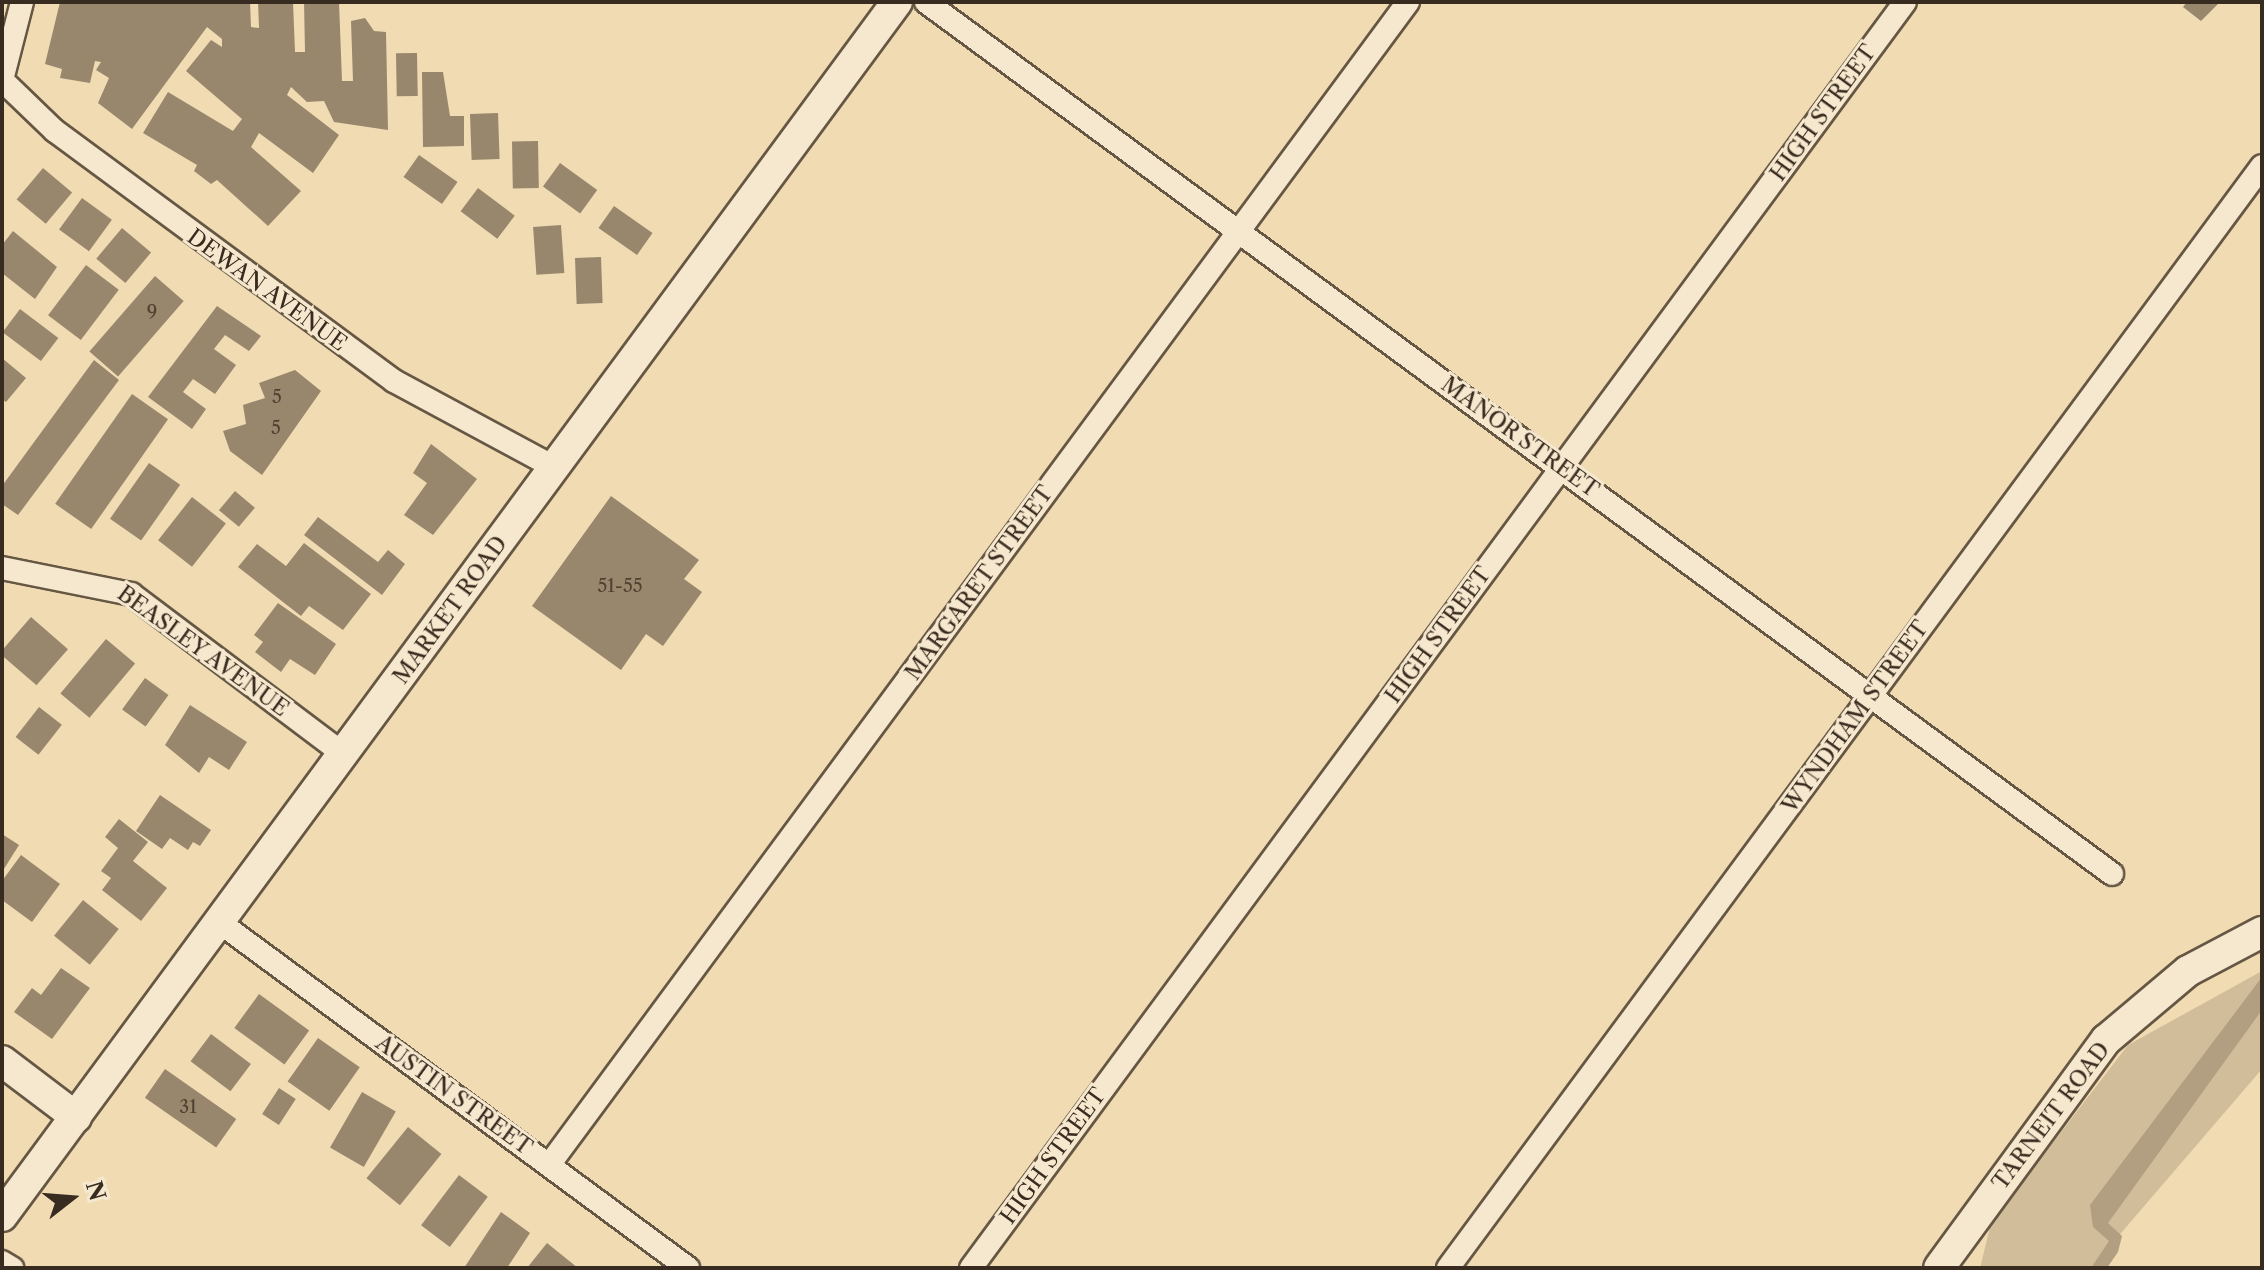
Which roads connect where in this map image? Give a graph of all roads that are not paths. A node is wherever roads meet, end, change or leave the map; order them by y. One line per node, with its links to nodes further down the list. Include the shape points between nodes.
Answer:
1 (22, 2): 6 (street)
2 (897, 2): 9 (street, MARKET ROAD)
3 (926, 2): 8 (street, MANOR STREET)
4 (1408, 2): 8 (street, MARGARET STREET)
5 (1905, 2): 10 (street, HIGH STREET)
6 (2, 80): 9 (street, DEWAN AVENUE, via 47,125 370,365)
7 (2262, 166): 12 (street, WYNDHAM STREET)
8 (1239, 231): 10 (street, MANOR STREET); 19 (street, MARGARET STREET)
9 (554, 467): 13 (street, MARKET ROAD)
10 (1561, 468): 12 (street, MANOR STREET); 24 (street, HIGH STREET)
11 (2, 568): 13 (street, BEASLEY AVENUE, via 120,588)
12 (1871, 696): 14 (street, MANOR STREET); 25 (street, WYNDHAM STREET)
13 (345, 755): 15 (street, MARKET ROAD)
14 (2112, 874)
15 (219, 922): 18 (street, MARKET ROAD); 19 (street, AUSTIN STREET)
16 (2262, 932): 26 (street, TARNEIT ROAD, via 2188,971 2106,1040)
17 (2, 1061): 18 (street)
18 (76, 1117): 20 (street, MARKET ROAD)
19 (549, 1165): 23 (street, AUSTIN STREET)
20 (2, 1216)
21 (2, 1262): 22 (street)
22 (12, 1268)
23 (688, 1268)
24 (971, 1268)
25 (1448, 1268)
26 (1939, 1268)

